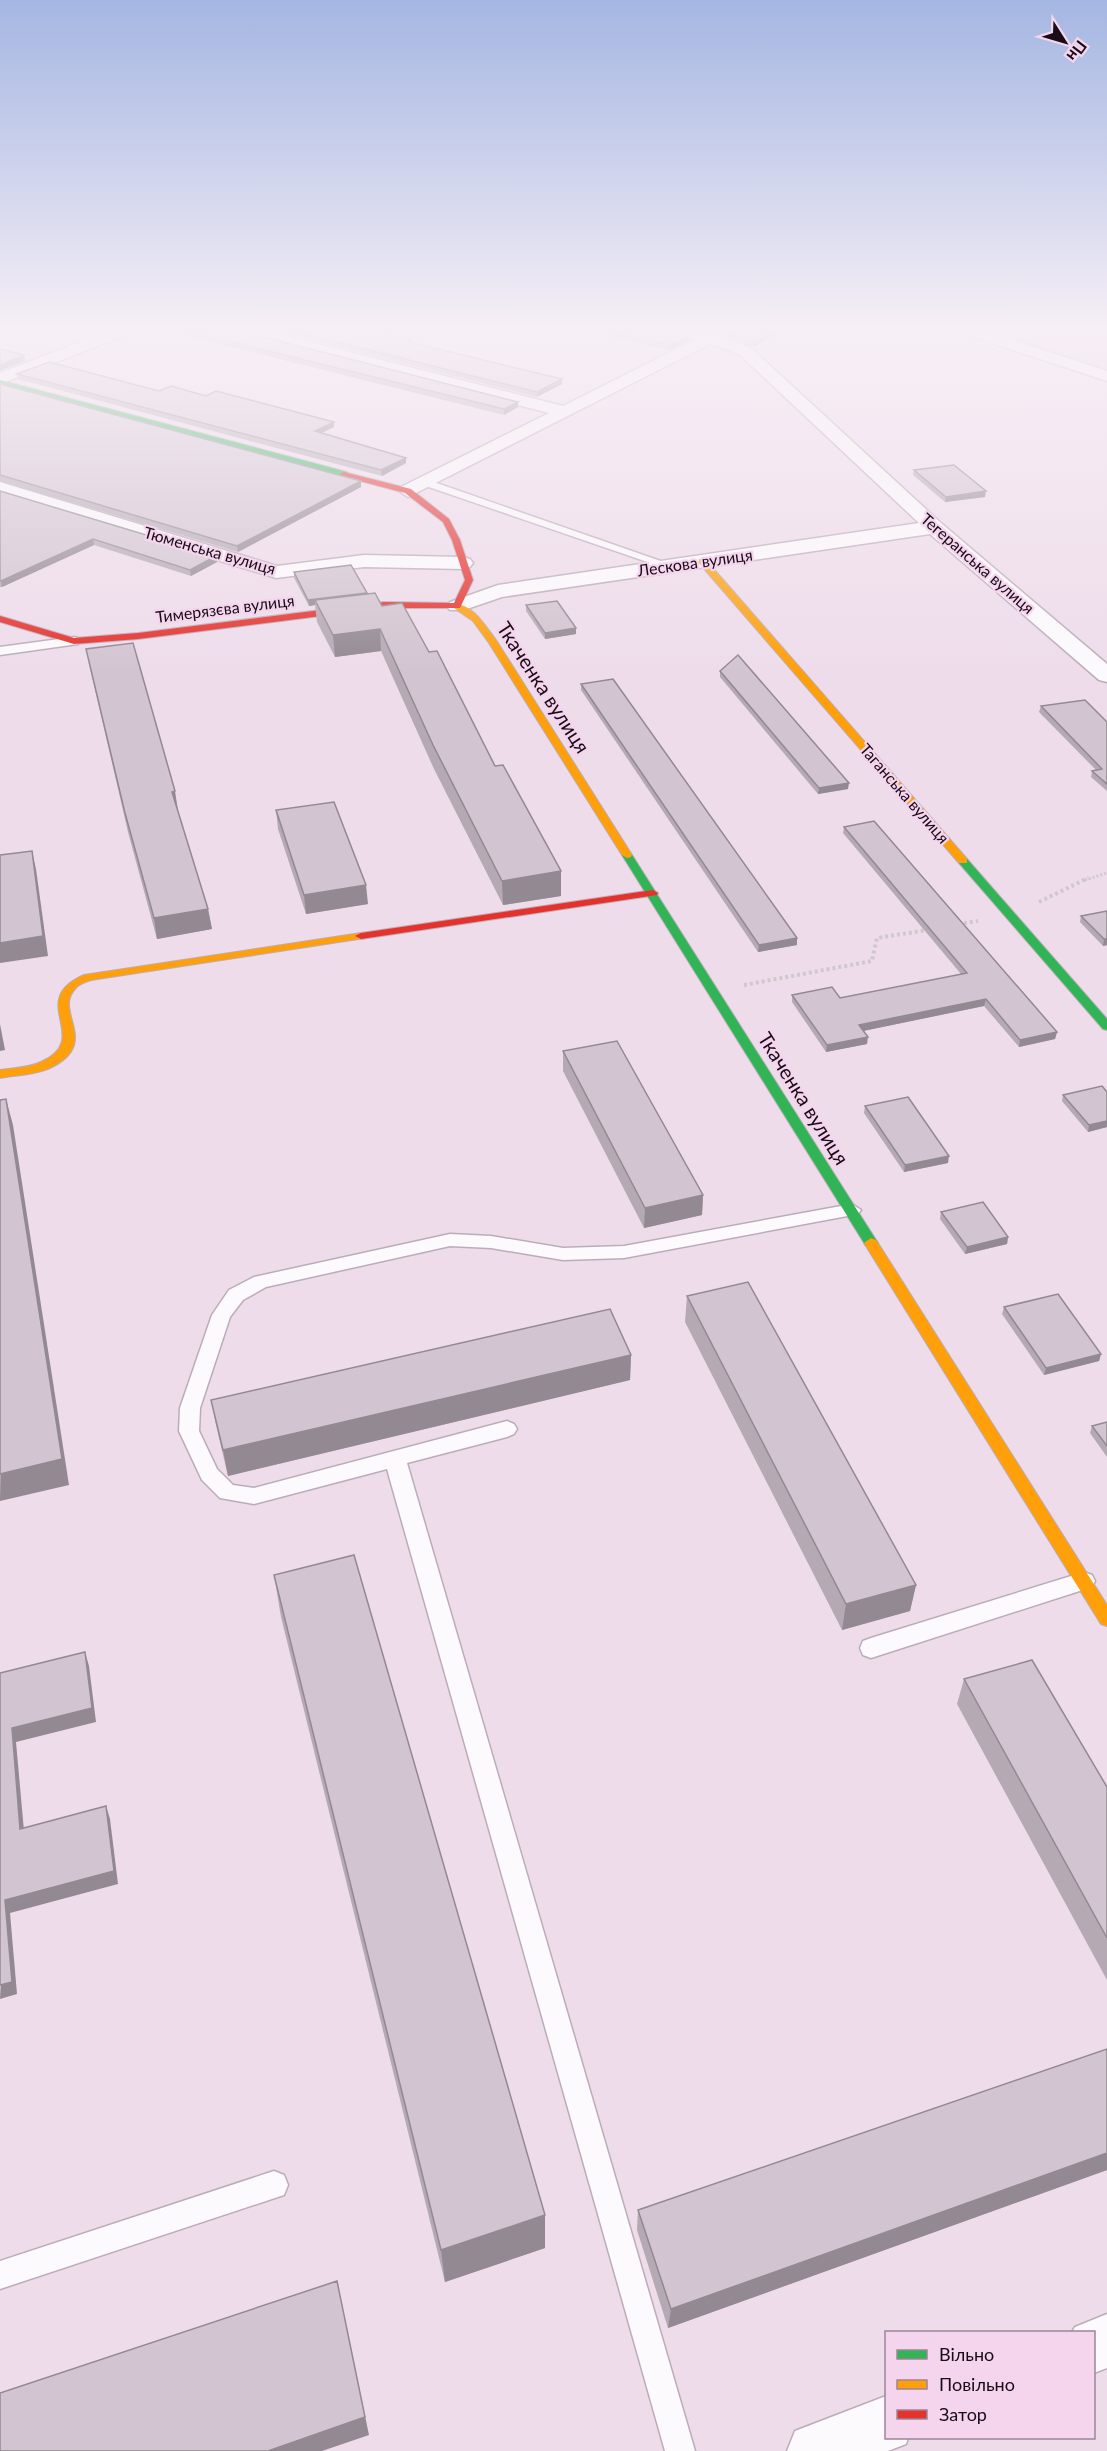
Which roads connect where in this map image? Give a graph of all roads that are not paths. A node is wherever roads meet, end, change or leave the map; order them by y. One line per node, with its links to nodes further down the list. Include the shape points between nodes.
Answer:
1 (240, 445): 6 (street)
2 (496, 445): 4 (street)
3 (846, 445): 7 (street, Тегеранська вулиця)
4 (424, 482): 6 (street); 10 (lane)
5 (0, 488): 9 (street, Тюменська вулиця, via 276,572 364,561)
6 (408, 491): 9 (street, via 446,521)
7 (934, 527): 8 (street, Лескова вулиця); 15 (street, Тегеранська вулиця)
8 (702, 561): 10 (street, Лескова вулиця); 17 (street, Таганська вулиця)
9 (462, 563): 11 (street, via 470,580)
10 (669, 566): 11 (street, Лескова вулиця, via 498,591)
11 (457, 606): 13 (street, Тимерязєва вулиця, via 384,605); 16 (street, Ткаченка вулиця, via 476,619 493,642)
12 (0, 619): 13 (street, Тимерязєва вулиця)
13 (74, 641): 14 (lane)
14 (0, 651)
15 (1107, 675)
16 (652, 893): 18 (street, via 88,977 69,987 63,999 70,1036 66,1052 46,1065); 19 (street, Ткаченка вулиця)
17 (1107, 1026)
18 (0, 1074)
19 (852, 1210): 21 (lane, via 624,1252 563,1254 491,1242 450,1240 261,1282 236,1295 221,1315 190,1408 189,1431 209,1474 227,1492 254,1496); 22 (street, Ткаченка вулиця)
20 (507, 1430): 21 (lane)
21 (394, 1459): 28 (lane)
22 (1084, 1581): 23 (street, Ткаченка вулиця); 24 (lane)
23 (1107, 1619)
24 (871, 1648)
25 (274, 2185): 26 (lane)
26 (0, 2275)
27 (885, 2424): 29 (street)
28 (680, 2451)
29 (816, 2451)

